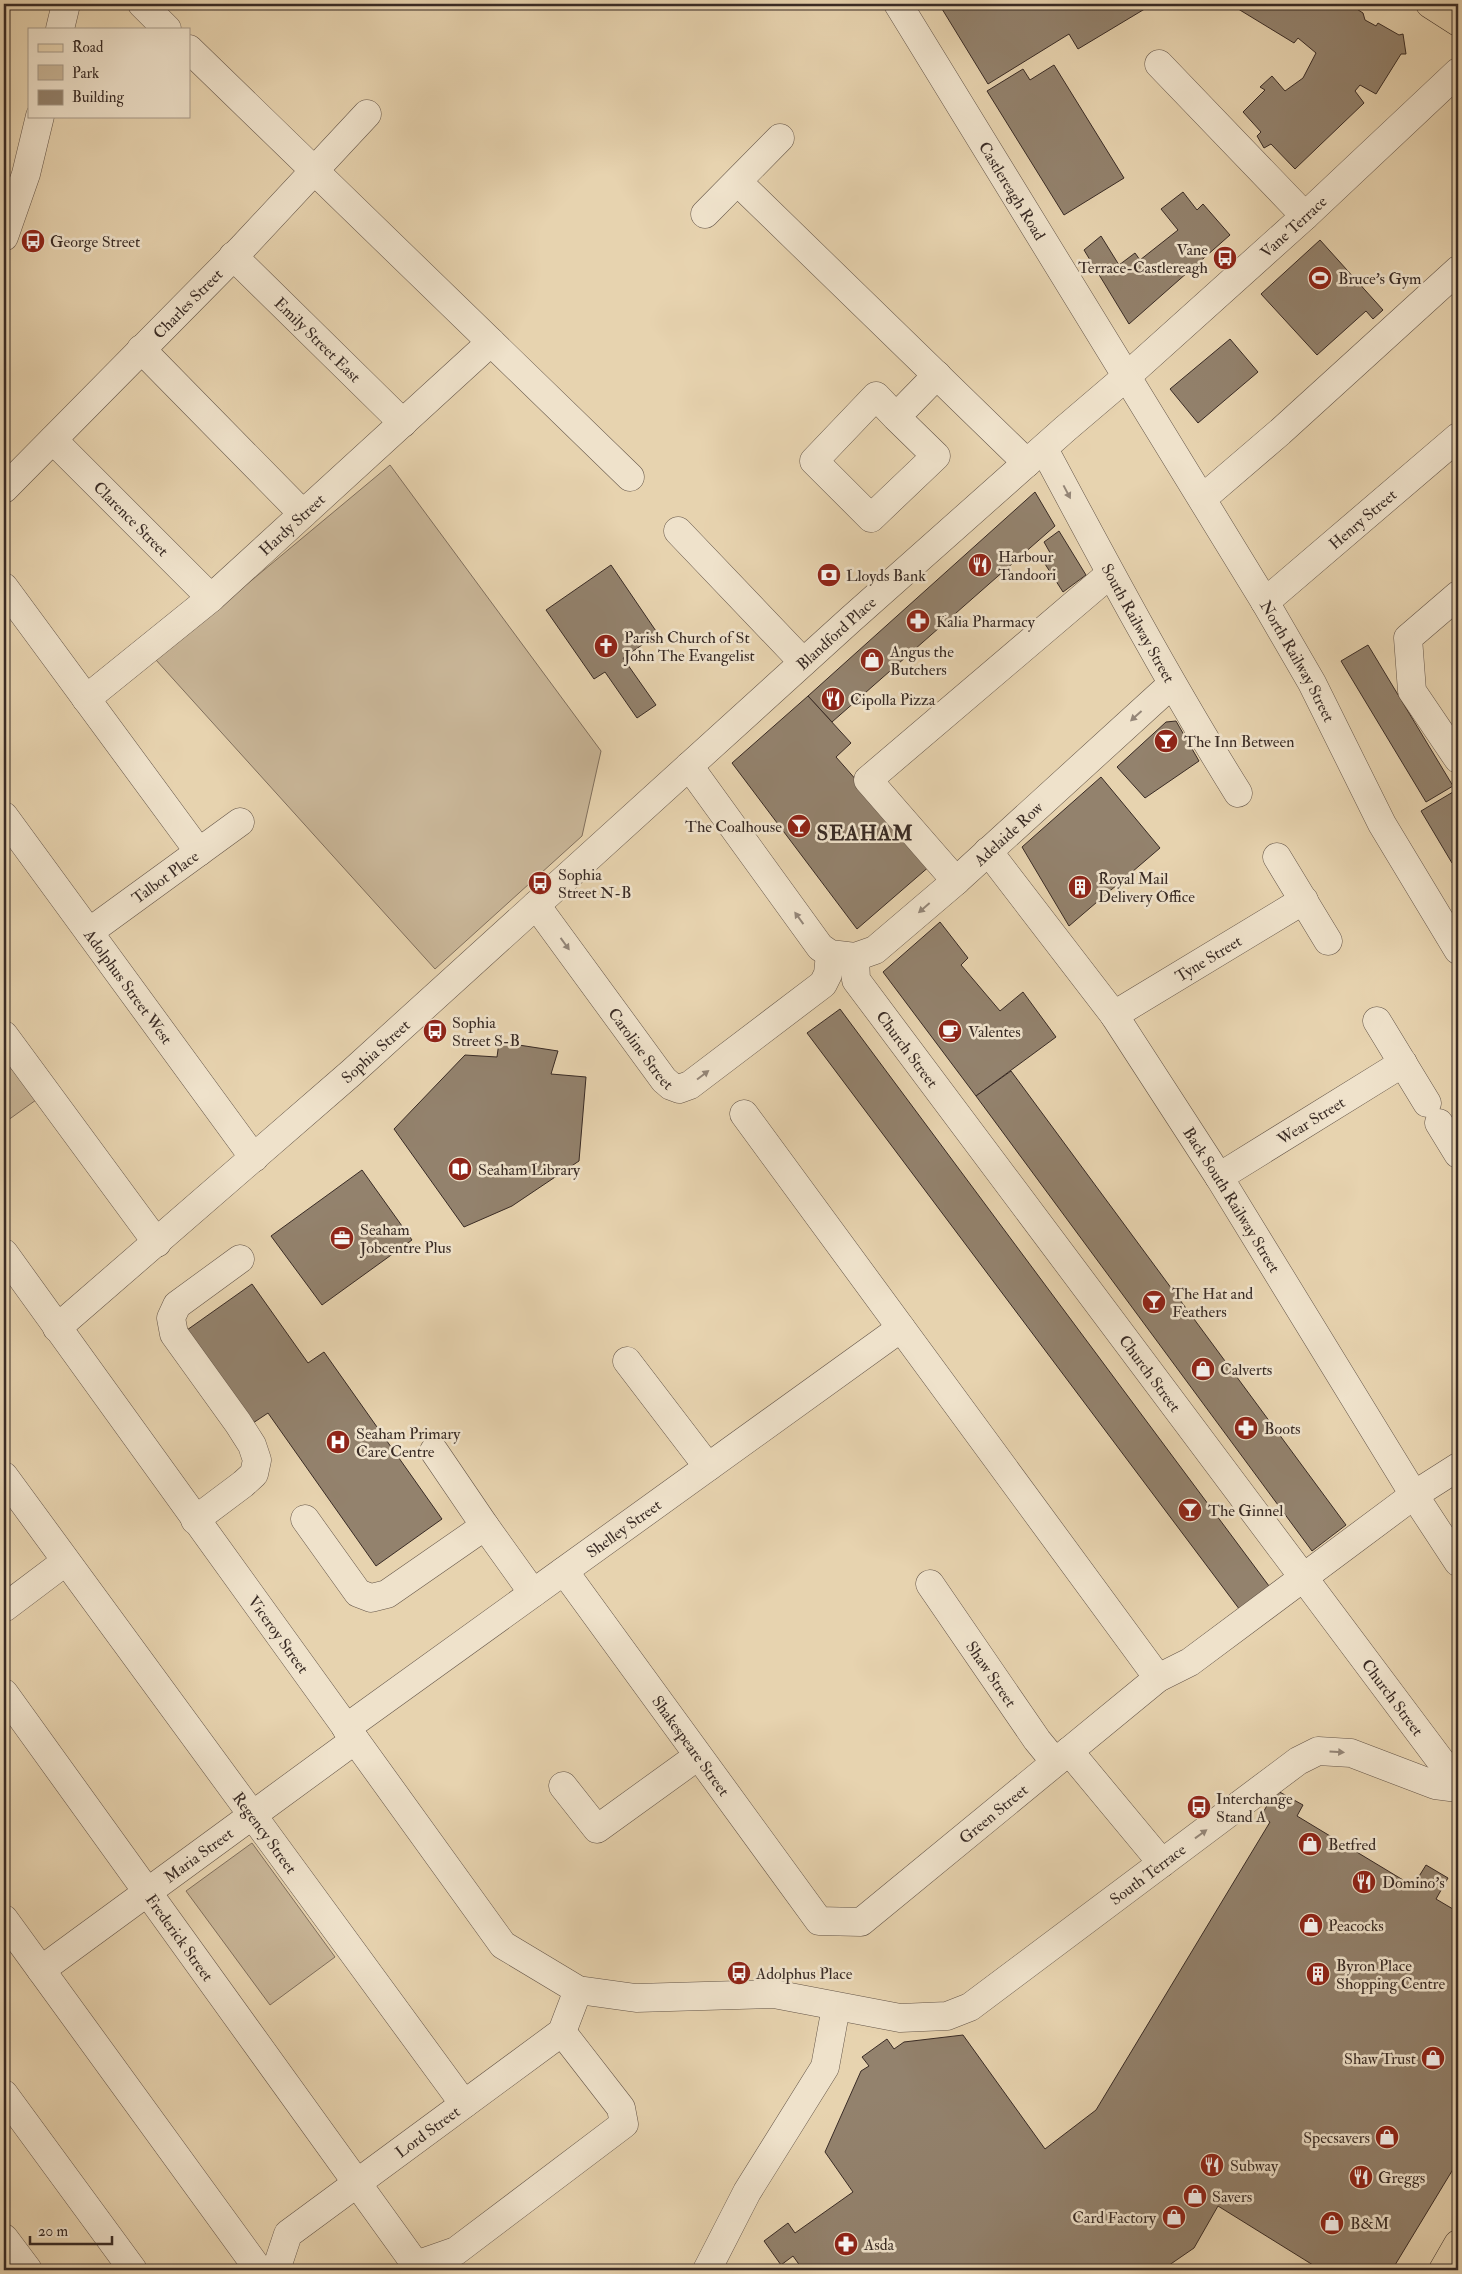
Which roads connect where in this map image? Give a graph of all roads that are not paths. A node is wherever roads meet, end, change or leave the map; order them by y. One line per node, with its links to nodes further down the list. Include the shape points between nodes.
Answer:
1 (66, 4): 6 (street)
2 (142, 4): 7 (street)
3 (898, 4): 24 (street, Castlereagh Road)
4 (1430, 4): 5 (main road)
5 (1458, 22)
6 (60, 28)
7 (166, 28)
8 (190, 51): 14 (street)
9 (1159, 64): 17 (street)
10 (1458, 72): 17 (street, Vane Terrace)
11 (367, 114): 14 (street, Charles Street)
12 (40, 118): 18 (street, via 26,174)
13 (780, 138): 15 (street)
14 (315, 172): 19 (street, Charles Street); 21 (street)
15 (738, 182): 16 (street); 23 (street, South Railway Street)
16 (705, 214)
17 (1305, 216): 24 (street, Vane Terrace)
18 (4, 237)
19 (233, 256): 22 (street, Charles Street); 27 (street, Emily Street East)
20 (1458, 270): 33 (street, via 1280,432)
21 (491, 342): 27 (street, Hardy Street); 31 (street)
22 (141, 349): 29 (street, Charles Street); 34 (street)
23 (937, 375): 26 (street); 30 (street, South Railway Street)
24 (1126, 377): 25 (street, Vane Terrace); 33 (street, North Railway Street)
25 (1096, 403): 30 (street, Blandford Place)
26 (896, 417)
27 (403, 423): 34 (street, Hardy Street)
28 (1458, 437): 40 (street, Henry Street)
29 (53, 440): 32 (street, Charles Street); 39 (street, Clarence Street)
30 (1036, 456): 36 (street, South Railway Street, one-way to 36); 41 (street, Blandford Place)
31 (630, 477)
32 (4, 489)
33 (1202, 498): 40 (street, North Railway Street)
34 (303, 514): 39 (street, Hardy Street)
35 (678, 531): 41 (street)
36 (1110, 574): 42 (street, South Railway Street); 52 (street, via 868,780)
37 (4, 587): 43 (street)
38 (1458, 595): 44 (street, via 1408,638 1412,691)
39 (211, 598): 43 (street, Hardy Street)
40 (1266, 602): 57 (street, North Railway Street, via 1312,683 1382,824)
41 (803, 662): 45 (street, Blandford Place)
42 (1172, 684): 46 (street, South Railway Street); 49 (street, Adelaide Row, one-way to 49)
43 (86, 699): 50 (street)
44 (1458, 759)
45 (689, 766): 54 (street, Sophia Street); 58 (street, one-way to 45, via 820,947)
46 (1238, 793)
47 (4, 816): 55 (street, Adolphus Street West)
48 (240, 822): 50 (street, Talbot Place)
49 (988, 851): 52 (street, Adelaide Row); 59 (street, Back South Railway Street)
50 (199, 852): 55 (street, Talbot Place)
51 (1277, 856): 53 (street)
52 (956, 881): 58 (street, Adelaide Row, one-way to 58, via 874,950)
53 (1304, 900): 56 (street); 59 (street, Tyne Street)
54 (536, 904): 58 (street, Caroline Street, one-way to 58, via 664,1080 679,1089 690,1085 823,984); 65 (street, Sophia Street)
55 (89, 932): 65 (street, Adolphus Street West)
56 (1328, 941)
57 (1458, 950)
58 (843, 955): 84 (street, Church Street, via 856,980)
59 (1114, 1015): 66 (street, Back South Railway Street)
60 (1377, 1021): 62 (street)
61 (4, 1035): 67 (street)
62 (1403, 1063): 64 (street); 66 (street, Wear Street)
63 (744, 1114): 71 (street)
64 (1458, 1154)
65 (254, 1158): 67 (street, Sophia Street)
66 (1219, 1177): 77 (street, Back South Railway Street)
67 (158, 1243): 70 (street, Sophia Street)
68 (4, 1253): 70 (street, Viceroy Street)
69 (240, 1259): 79 (street, via 176,1306 171,1318 174,1334 243,1431 257,1460 254,1474)
70 (58, 1328): 79 (street, Viceroy Street)
71 (901, 1328): 74 (street, Shelley Street); 88 (street)
72 (627, 1361): 74 (street)
73 (434, 1451): 80 (street)
74 (708, 1467): 83 (street, Shelley Street)
75 (1458, 1468): 77 (street, Green Street)
76 (4, 1476): 81 (street, Regency Street)
77 (1414, 1495): 82 (street, Back South Railway Street); 84 (street, Green Street)
78 (305, 1519): 80 (street, via 358,1593 371,1598 387,1594)
79 (195, 1520): 90 (street, Viceroy Street)
80 (485, 1526): 86 (street)
81 (66, 1562): 87 (street); 96 (street, Regency Street)
82 (1458, 1562)
83 (564, 1571): 86 (street, Shelley Street); 91 (street, Shakespeare Street)
84 (1304, 1577): 88 (street, Green Street, via 1190,1662); 93 (street, Church Street)
85 (930, 1584): 92 (street, Shaw Street, via 1037,1740)
86 (533, 1594): 90 (street, Shelley Street)
87 (4, 1608)
88 (1158, 1678): 92 (street, Green Street)
89 (4, 1692): 98 (street, Frederick Street)
90 (350, 1734): 96 (street, Maria Street); 102 (street, Viceroy Street, via 503,1945)
91 (698, 1756): 94 (street, via 597,1829); 100 (street, Shakespeare Street)
92 (1062, 1757): 97 (street, Shaw Street); 100 (street, Green Street, via 861,1922)
93 (1458, 1784)
94 (563, 1786)
95 (1458, 1788): 97 (street, South Terrace, one-way to 95, via 1298,1761 1318,1751 1351,1753 1435,1785)
96 (252, 1816): 98 (street, Maria Street); 106 (street, Regency Street)
97 (1162, 1863): 103 (street, South Terrace, via 970,2007 947,2016 900,2018)
98 (147, 1892): 101 (street, Maria Street); 107 (street, Frederick Street)
99 (4, 1919): 101 (street)
100 (819, 1921)
101 (41, 1970): 112 (street)
102 (578, 1990): 103 (street, South Terrace, via 636,1998 774,1994); 104 (street)
103 (836, 2007): 114 (street, via 825,2067 747,2192)
104 (562, 2032): 106 (street, Lord Street); 107 (street, Frederick Street, via 621,2108 624,2124 456,2251 416,2265)
105 (4, 2094): 111 (street)
106 (464, 2104): 107 (street, Lord Street)
107 (357, 2183): 113 (street, Lord Street, via 288,2234)
108 (4, 2238): 110 (street)
109 (1458, 2244): 115 (main road)
110 (28, 2270)
111 (133, 2270)
112 (259, 2270)
113 (276, 2270)
114 (706, 2270)
115 (1443, 2270)

